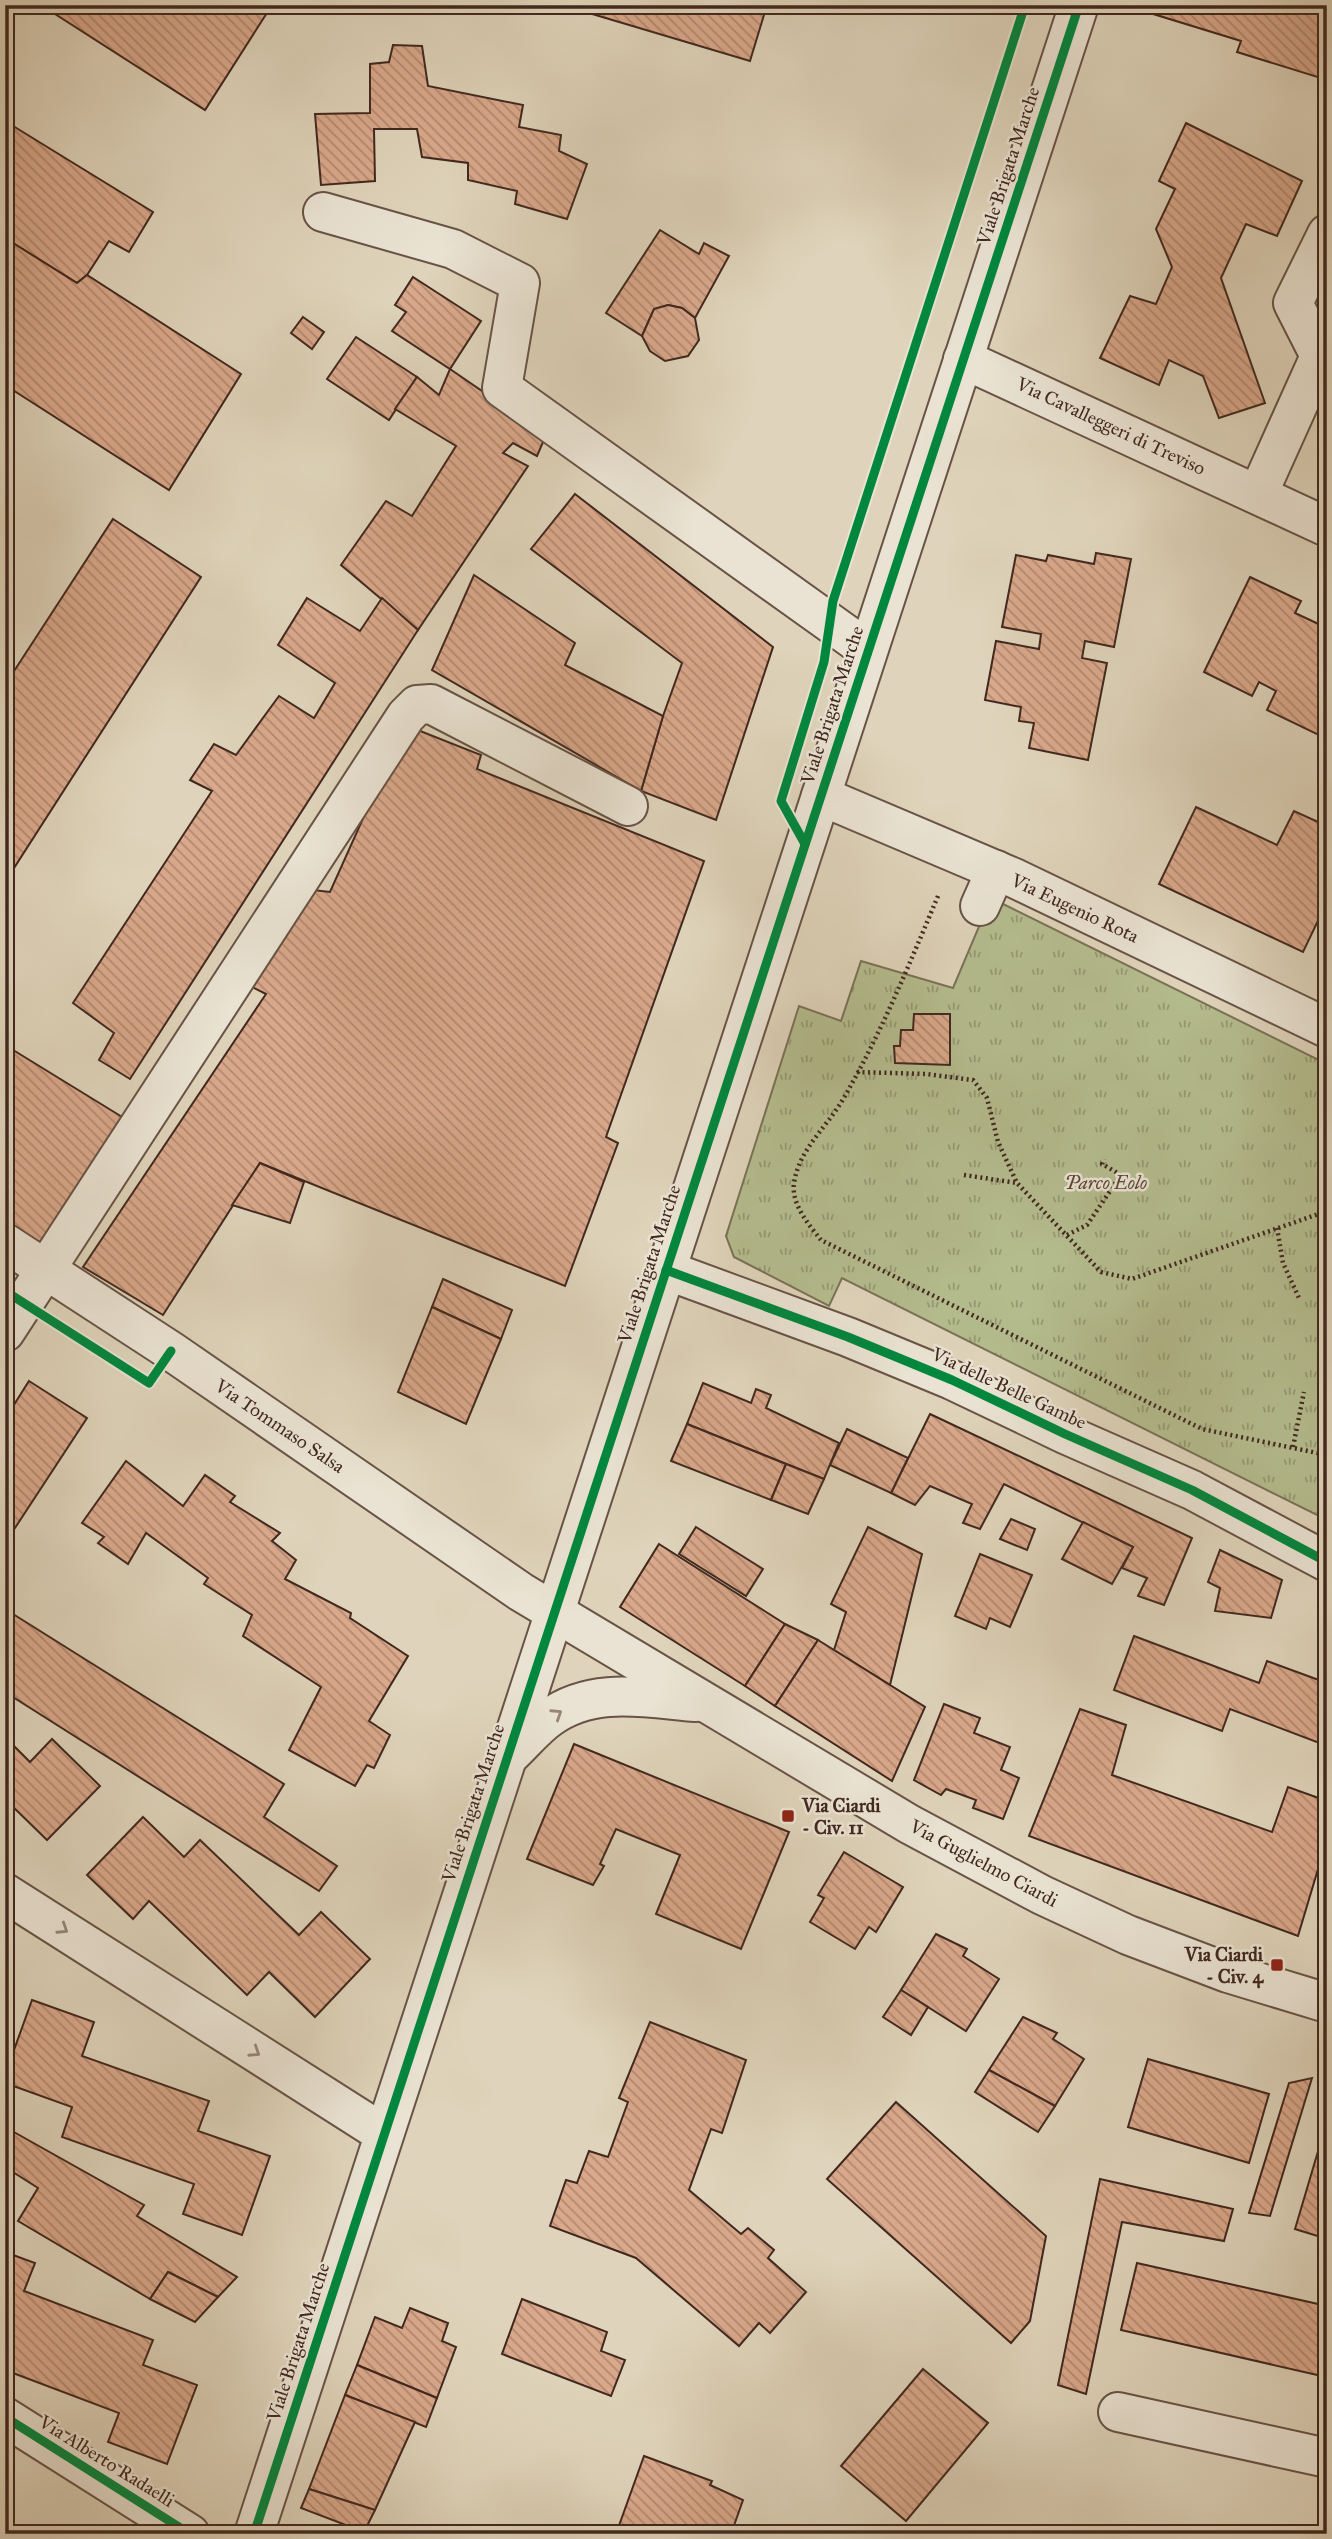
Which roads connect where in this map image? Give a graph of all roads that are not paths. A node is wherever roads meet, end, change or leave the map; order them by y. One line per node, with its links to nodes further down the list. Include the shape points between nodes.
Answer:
1 (1079, 5): 4 (street, Viale Brigata Marche)
2 (323, 212): 7 (street, Viale Brigata Marche, via 453,249 520,283 502,388)
3 (1327, 234): 5 (street, via 1293,303 1320,356)
4 (963, 359): 5 (street, Via Cavalleggeri di Treviso); 7 (street, Viale Brigata Marche)
5 (1258, 494): 6 (street, Via Cavalleggeri di Treviso)
6 (1327, 527)
7 (868, 650): 8 (street, Viale Brigata Marche)
8 (821, 796): 10 (street, Via Eugenio Rota); 15 (street, Viale Brigata Marche)
9 (628, 806): 14 (street, via 431,704 418,705 406,716)
10 (996, 870): 11 (street); 12 (street, Via Eugenio Rota)
11 (980, 906)
12 (1327, 1028)
13 (5, 1243): 14 (street, Via Tommaso Salsa)
14 (46, 1269): 16 (street); 18 (street, Via Tommaso Salsa)
15 (666, 1270): 17 (street, Via delle Belle Gambe, via 952,1380 1192,1490); 18 (street, Viale Brigata Marche)
16 (5, 1332)
17 (1327, 1562)
18 (554, 1612): 19 (street, Via Guglielmo Ciardi); 20 (street, Viale Brigata Marche)
19 (704, 1702): 20 (street, one-way to 19, via 548,1719 589,1698 614,1695); 22 (street, Via Guglielmo Ciardi, via 909,1824 1042,1895 1128,1935 1228,1973)
20 (506, 1759): 23 (street, Viale Brigata Marche)
21 (5, 1893): 23 (street, one-way to 23)
22 (1327, 2003)
23 (384, 2134): 28 (street, Viale Brigata Marche)
24 (1118, 2412): 26 (street)
25 (5, 2417): 27 (street, Via Alberto Radaelli)
26 (1327, 2458)
27 (190, 2534)
28 (254, 2534)

